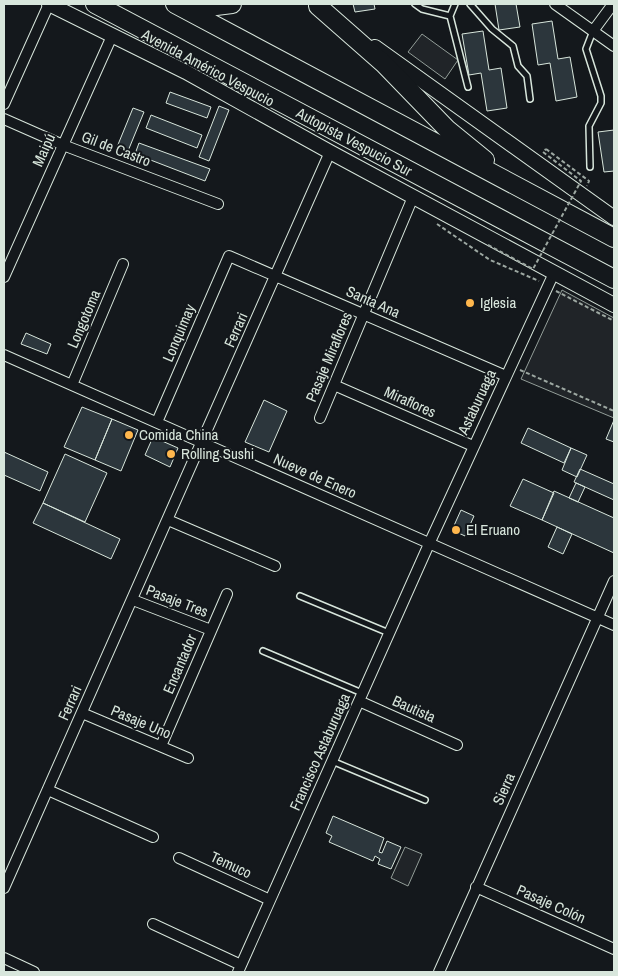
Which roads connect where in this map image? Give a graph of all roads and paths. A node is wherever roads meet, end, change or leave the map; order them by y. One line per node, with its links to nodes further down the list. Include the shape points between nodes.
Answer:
1 (49, 4): 13 (main road, Avenida Américo Vespucio); 17 (street)
2 (95, 4): 36 (highway, Autopista Vespucio Sur)
3 (175, 4): 4 (highway, via 208,7); 23 (highway)
4 (232, 4)
5 (415, 4): 11 (lane)
6 (455, 4): 11 (lane)
7 (470, 4): 16 (lane, via 492,29 513,46 518,66 526,76)
8 (555, 4): 12 (street)
9 (613, 4): 12 (street)
10 (316, 5): 23 (highway, via 384,64 447,129); 27 (main road)
11 (450, 16): 15 (lane)
12 (593, 31): 14 (street); 21 (lane, via 586,49 601,96 589,126)
13 (112, 36): 19 (street, Maipú); 20 (main road, Avenida Américo Vespucio, via 186,72)
14 (614, 46)
15 (468, 87)
16 (530, 99)
17 (4, 104)
18 (4, 119): 19 (street, Gil de Castro)
19 (63, 144): 25 (street, Gil de Castro); 35 (street, Maipú)
20 (330, 152): 24 (main road, Avenida Américo Vespucio); 34 (street, Ferrari)
21 (590, 166)
22 (585, 178): 29 (path, bridge, via 546,148 543,152 581,181 533,269)
23 (520, 188): 28 (highway)
24 (413, 197): 26 (main road, Avenida Américo Vespucio); 38 (street, Pasaje Miraflores)
25 (218, 204)
26 (436, 209): 30 (path, via 432,217 436,223); 33 (main road, Avenida Américo Vespucio)
27 (614, 218)
28 (614, 238)
29 (488, 246)
30 (480, 254)
31 (229, 256): 34 (street, Santa Ana); 46 (street, Lonquimay)
32 (123, 264): 42 (street, Longotoma)
33 (554, 273): 37 (main road, Avenida Américo Vespucio); 40 (street, Astaburuaga)
34 (277, 276): 38 (street, Santa Ana); 47 (street, Ferrari)
35 (4, 277)
36 (614, 279)
37 (614, 304)
38 (364, 314): 41 (street, Santa Ana); 43 (street, Pasaje Miraflores)
39 (4, 356): 42 (street, Nueve de Enero)
40 (510, 366): 41 (street, Astaburuaga); 44 (path)
41 (506, 376): 48 (street, Astaburuaga)
42 (72, 385): 46 (street, Nueve de Enero)
43 (334, 385): 45 (street, Pasaje Miraflores); 48 (street, Miraflores)
44 (614, 411)
45 (320, 418)
46 (157, 422): 47 (street, Nueve de Enero)
47 (203, 442): 49 (street, Ferrari); 50 (street, Nueve de Enero)
48 (473, 446): 50 (street, Astaburuaga)
49 (168, 520): 51 (street); 55 (street, Ferrari)
50 (429, 544): 56 (street, Nueve de Enero); 59 (street, Francisco Astaburuaga)
51 (275, 566)
52 (614, 581): 56 (street, Sierra)
53 (227, 594): 58 (street, Encantador)
54 (300, 596): 59 (lane)
55 (132, 600): 58 (street, Pasaje Tres); 62 (street, Ferrari)
56 (598, 618): 57 (street, Nueve de Enero); 71 (street, Sierra)
57 (614, 625)
58 (211, 630): 64 (street, Encantador)
59 (389, 633): 61 (street, Francisco Astaburuaga)
60 (263, 651): 61 (lane)
61 (360, 697): 63 (street, Bautista); 66 (street, Francisco Astaburuaga)
62 (82, 713): 64 (street, Pasaje Uno); 67 (street, Ferrari)
63 (457, 745)
64 (161, 746): 65 (street, Pasaje Uno)
65 (188, 758)
66 (332, 761): 68 (lane); 73 (street, Francisco Astaburuaga)
67 (48, 790): 69 (street); 72 (street, Ferrari)
68 (425, 800)
69 (153, 837)
70 (179, 858): 73 (street, Temuco)
71 (476, 887): 75 (street, Pasaje Colón); 79 (street, Sierra)
72 (4, 888)
73 (270, 900): 77 (street, Francisco Astaburuaga)
74 (153, 924): 77 (street)
75 (614, 949)
76 (4, 958): 78 (street)
77 (240, 968)
78 (34, 972)
79 (438, 972)

